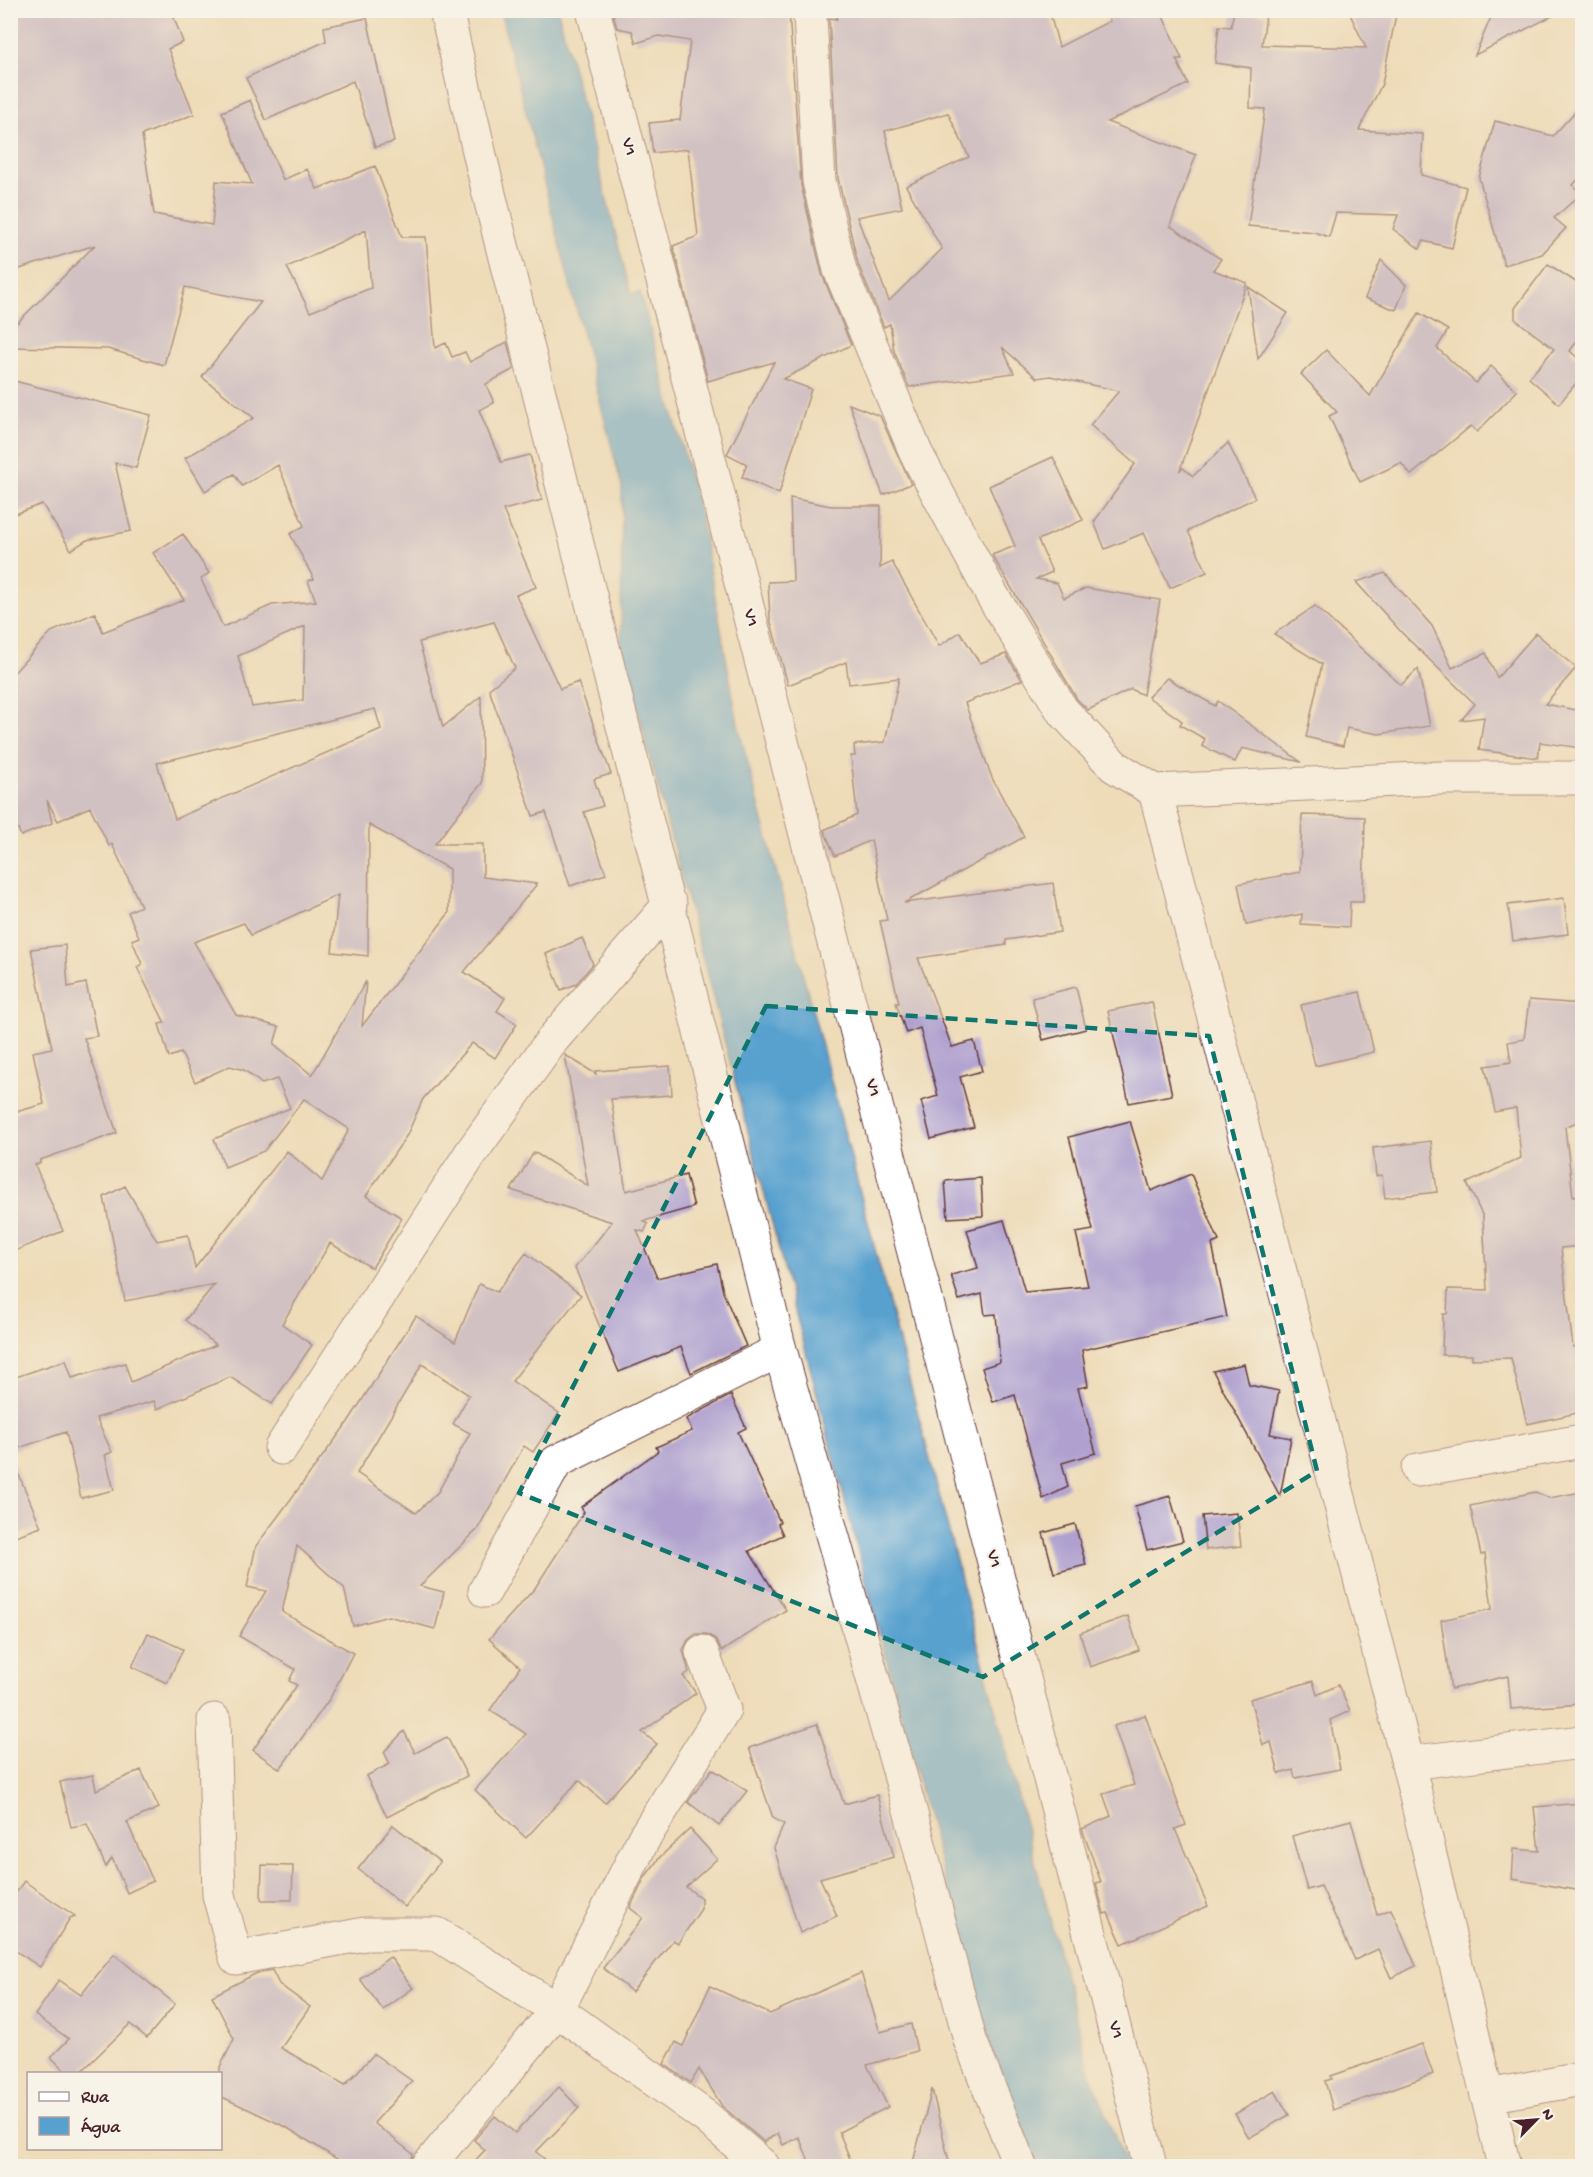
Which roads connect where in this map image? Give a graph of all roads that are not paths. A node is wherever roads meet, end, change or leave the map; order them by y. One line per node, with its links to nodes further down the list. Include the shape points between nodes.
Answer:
1 (446, 10): 6 (street, via 492,206)
2 (593, 10): 22 (street, V1)
3 (807, 10): 5 (street, via 819,181 840,270 916,453 992,595 1062,710 1114,766)
4 (1582, 778): 5 (street, via 1441,778)
5 (1155, 791): 15 (street)
6 (670, 904): 7 (street); 9 (street, via 553,1039 478,1143)
7 (780, 1350): 11 (street, via 556,1462); 21 (street, via 907,1799 970,2040)
8 (1582, 1442): 10 (street)
9 (280, 1448)
10 (1418, 1470)
11 (485, 1591)
12 (702, 1652): 16 (street, via 724,1710 644,1838)
13 (214, 1720): 16 (street, via 219,1895 236,1958 365,1934 438,1934)
14 (1582, 1742): 15 (street)
15 (1408, 1763): 18 (street)
16 (557, 2010): 19 (street); 20 (street, via 706,2117)
17 (1582, 2079): 18 (street)
18 (1487, 2097): 23 (street)
19 (428, 2166)
20 (763, 2166)
21 (1020, 2166)
22 (1150, 2166)
23 (1504, 2166)

